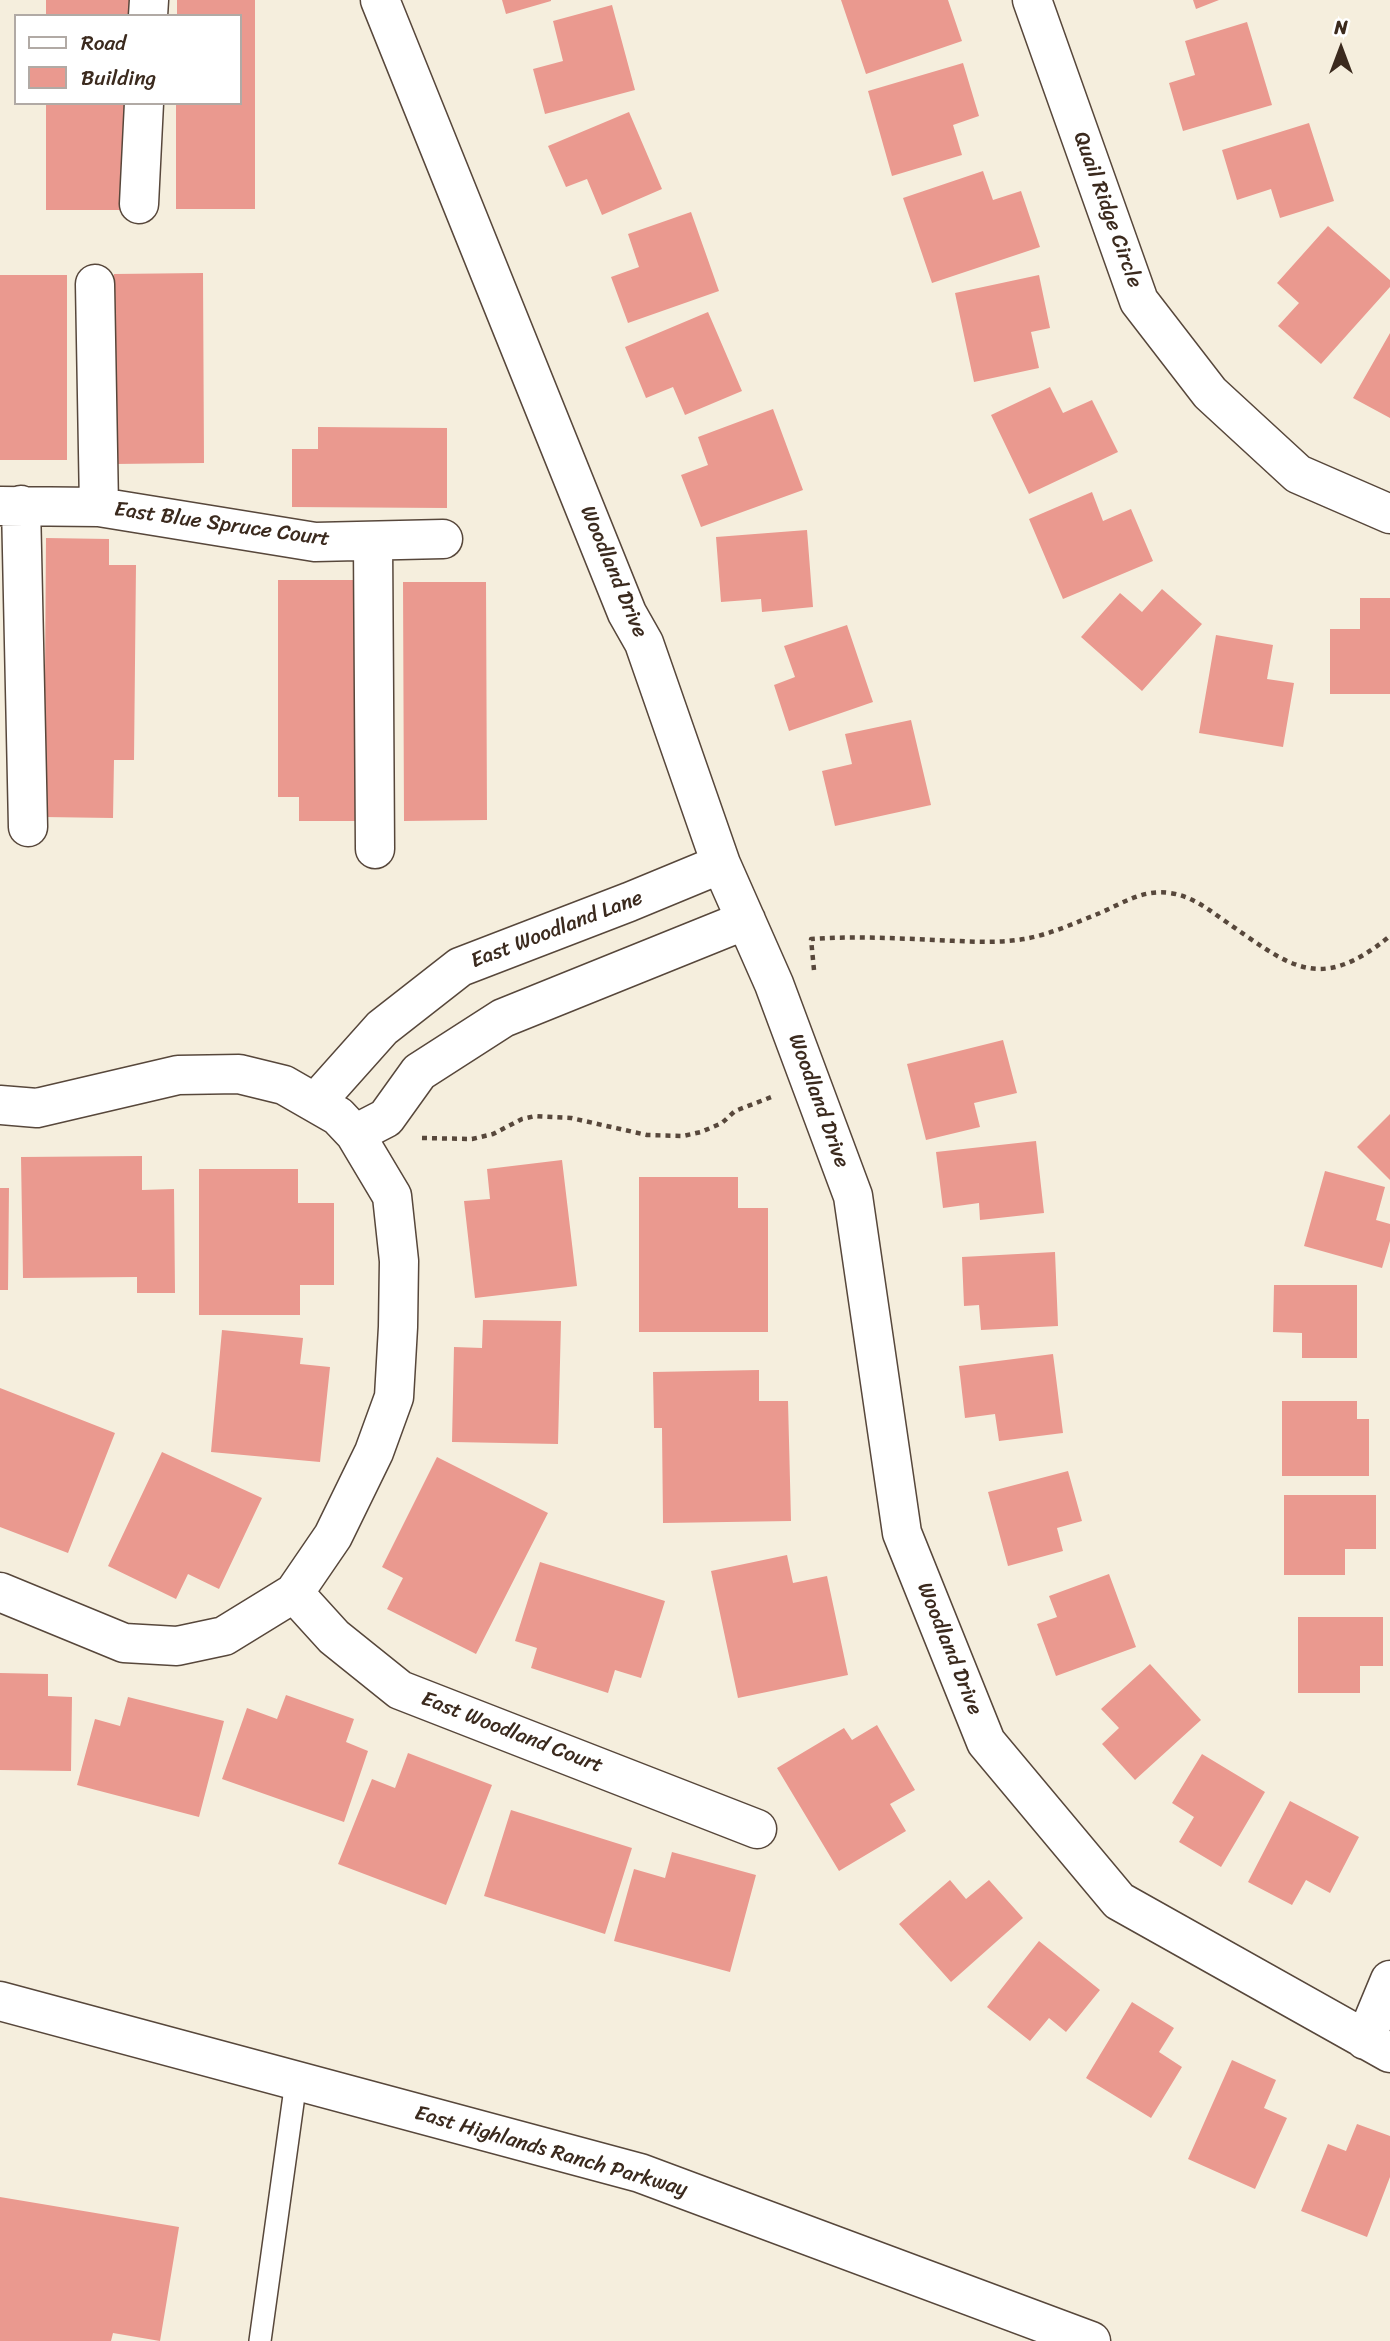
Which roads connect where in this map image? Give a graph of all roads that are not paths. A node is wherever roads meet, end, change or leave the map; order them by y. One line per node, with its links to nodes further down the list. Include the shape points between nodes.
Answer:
1 (380, 0): 13 (street, Woodland Drive, via 627,613 644,643)
2 (1032, 0): 8 (street, Quail Ridge Circle, via 1139,301 1210,393 1298,474)
3 (144, 105): 4 (street)
4 (139, 204)
5 (95, 284): 7 (street)
6 (11, 506): 7 (street, East Blue Spruce Court); 11 (street)
7 (99, 507): 10 (street, East Blue Spruce Court, via 315,542)
8 (1390, 514)
9 (443, 540): 10 (street, East Blue Spruce Court)
10 (373, 541): 12 (street)
11 (28, 827)
12 (375, 849)
13 (721, 864): 14 (street, Woodland Drive); 15 (street, East Woodland Lane, via 460,967 382,1028)
14 (746, 920): 17 (street, via 503,1018 419,1072); 23 (street, Woodland Drive, via 853,1196 902,1533 986,1742 1119,1902)
15 (316, 1102): 16 (street, via 284,1085 226,1074 178,1075 37,1108); 17 (street, via 338,1116)
16 (0, 1105)
17 (371, 1126): 19 (street, via 392,1196 399,1261 394,1397 374,1452 332,1536)
18 (0, 1592): 19 (street, via 124,1643 177,1646 224,1636)
19 (294, 1593): 20 (street, East Woodland Court, via 334,1637 400,1690)
20 (757, 1829)
21 (1390, 1980): 23 (street)
22 (0, 2001): 24 (street, East Highlands Ranch Parkway)
23 (1378, 2046)
24 (296, 2081): 25 (street, East Highlands Ranch Parkway, via 640,2173); 26 (lane)
25 (1047, 2333): 27 (street, East Highlands Ranch Parkway)
26 (260, 2341)
27 (1090, 2341)

